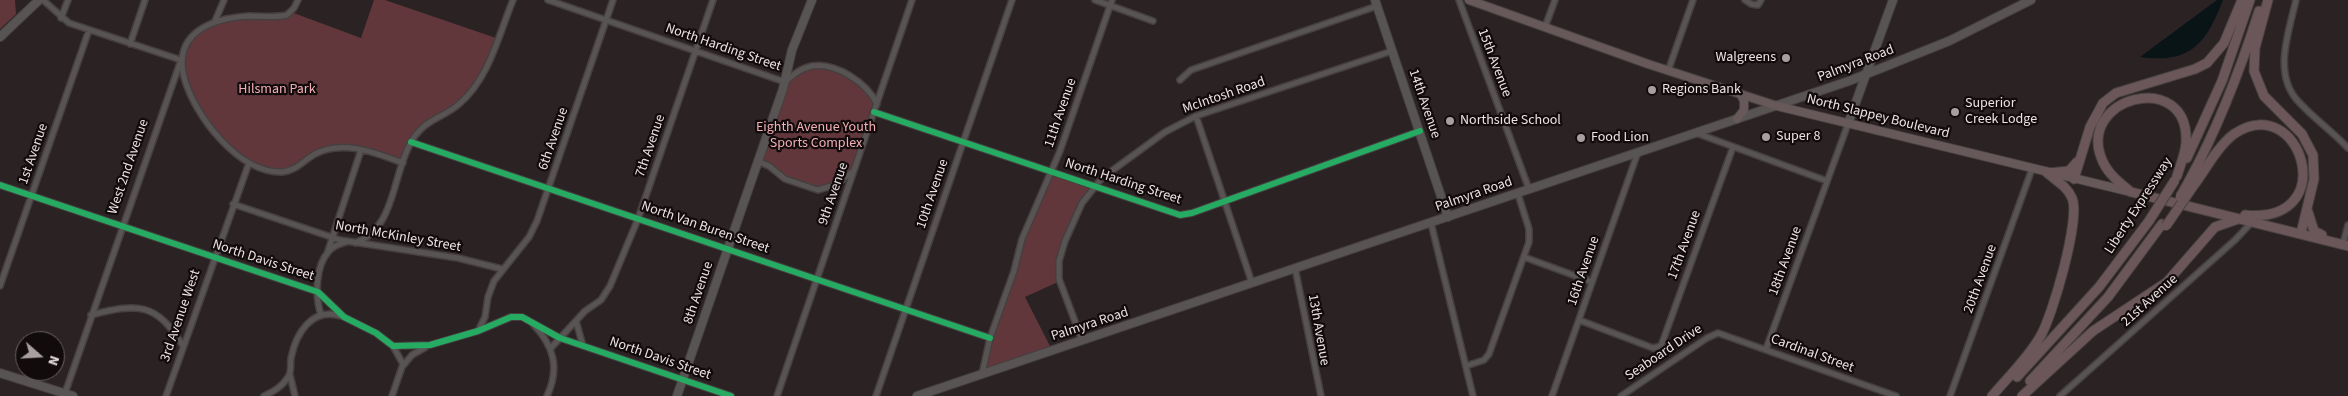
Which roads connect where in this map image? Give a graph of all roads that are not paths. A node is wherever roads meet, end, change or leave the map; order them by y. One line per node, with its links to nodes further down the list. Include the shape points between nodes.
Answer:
1 (39, 0): 36 (main road)
2 (44, 0): 30 (street)
3 (68, 0): 30 (street)
4 (145, 0): 37 (street)
5 (224, 0): 32 (street)
6 (298, 0): 32 (street, via 291,12 283,16 248,16)
7 (513, 0): 54 (street, via 486,68 473,88 460,104 430,120)
8 (548, 0): 31 (street, North Harding Street)
9 (613, 0): 31 (street, 6th Avenue)
10 (713, 0): 38 (street, 7th Avenue)
11 (812, 0): 44 (main road, 8th Avenue, via 792,50)
12 (912, 0): 46 (street, 9th Avenue)
13 (1012, 0): 55 (street, 10th Avenue)
14 (1095, 0): 28 (street)
15 (1459, 0): 75 (street, 15th Avenue)
16 (1469, 0): 34 (main road, North Slappey Boulevard)
17 (1555, 0): 34 (street)
18 (1693, 0): 41 (street)
19 (1745, 0): 20 (street, via 1755,5)
20 (1761, 0)
21 (1893, 0): 42 (main road)
22 (2032, 0): 42 (main road, Palmyra Road, via 1949,41)
23 (2242, 0): 60 (highway, via 2224,43 2208,62 2195,69 2121,91 2102,103 2094,115)
24 (2250, 0): 68 (highway, Liberty Expressway, via 2216,98)
25 (2263, 0): 71 (highway, Liberty Expressway, via 2232,90)
26 (2268, 0): 81 (highway, via 2255,48 2254,71 2264,96 2302,134 2311,150 2314,179)
27 (2296, 0): 57 (street, via 2284,61 2287,84 2297,100)
28 (1111, 3): 33 (street); 67 (street, 11th Avenue)
29 (1376, 3): 39 (main road, 14th Avenue); 43 (street, via 1192,70)
30 (61, 18): 35 (street)
31 (606, 20): 38 (street, North Harding Street); 74 (street, 6th Avenue)
32 (214, 21): 40 (street, via 192,35)
33 (1153, 21)
34 (1545, 27): 41 (main road, North Slappey Boulevard)
35 (89, 30): 37 (street); 78 (street, 1st Avenue)
36 (0, 37)
37 (130, 44): 40 (street)
38 (696, 51): 44 (street, North Harding Street); 85 (street, 7th Avenue)
39 (1392, 51): 49 (street, McIntosh Road); 52 (main road, 14th Avenue)
40 (181, 60): 62 (street, via 195,105 230,150); 89 (street, West 2nd Avenue)
41 (1668, 71): 45 (main road, North Slappey Boulevard)
42 (1866, 75): 47 (main road, Palmyra Road); 51 (main road)
43 (1180, 80)
44 (785, 82): 46 (street, North Harding Street, via 803,68 825,66 860,84); 61 (main road, 8th Avenue)
45 (1741, 94): 47 (main road, North Slappey Boulevard); 50 (main road, via 1744,110)
46 (877, 104): 48 (street, 9th Avenue)
47 (1777, 106): 50 (main road, Palmyra Road); 51 (main road, North Slappey Boulevard)
48 (874, 112): 55 (street, North Harding Street); 65 (street, 9th Avenue)
49 (1196, 116): 73 (street, McIntosh Road, via 1165,132); 79 (street)
50 (1737, 119): 53 (main road, Palmyra Road)
51 (1848, 124): 64 (main road, North Slappey Boulevard); 70 (street, 18th Avenue)
52 (1420, 131): 79 (street, North Harding Street); 83 (main road, 14th Avenue)
53 (1696, 133): 56 (street); 59 (main road, Palmyra Road)
54 (411, 142): 63 (street); 74 (street, North Van Buren Street)
55 (963, 142): 67 (street, North Harding Street); 106 (street, 10th Avenue)
56 (1733, 147): 70 (street); 111 (street, 17th Avenue, via 1661,346 1656,348)
57 (2348, 148)
58 (361, 150): 62 (street, via 325,149 286,172 276,172); 63 (street); 91 (street)
59 (1638, 152): 75 (main road, Palmyra Road); 102 (street, 16th Avenue)
60 (2081, 153): 66 (highway, via 2069,171); 69 (highway)
61 (757, 161): 65 (street, via 785,179 818,190 835,185); 95 (main road, 8th Avenue)
62 (248, 162): 80 (street, 3rd Avenue West)
63 (403, 163): 92 (street, via 381,223 370,236)
64 (2032, 169): 66 (main road, North Slappey Boulevard); 147 (street, 20th Avenue)
65 (855, 170): 101 (street, 9th Avenue)
66 (2047, 172): 69 (main road, North Slappey Boulevard); 148 (highway, via 2067,189 2075,208 2059,284 2041,337)
67 (1052, 173): 73 (street, North Harding Street); 116 (street, 11th Avenue, via 1029,222)
68 (2176, 178): 76 (highway, via 2186,144 2182,122 2170,106 2157,99 2133,99 2120,104 2111,113 2101,129 2099,142 2103,162 2110,173); 149 (highway, Liberty Expressway, bridge, via 2149,221 2099,287)
69 (2074, 179): 76 (main road, North Slappey Boulevard)
70 (1828, 181): 123 (street, 18th Avenue)
71 (2191, 184): 82 (highway, via 2227,140 2248,128 2264,126 2278,130 2299,151 2304,171 2301,186 2293,200 2281,210 2262,216); 150 (highway, Liberty Expressway, bridge, via 2130,270)
72 (0, 185): 78 (street, North Davis Street)
73 (1094, 186): 79 (street, North Harding Street, via 1180,215); 117 (street, McIntosh Road, via 1082,203 1065,241 1059,270 1066,301)
74 (549, 188): 85 (street, North Van Buren Street); 100 (street, 6th Avenue, via 532,231)
75 (1529, 189): 77 (main road, Palmyra Road)
76 (2131, 192): 82 (highway, North Slappey Boulevard)
77 (1518, 194): 83 (main road, Palmyra Road); 98 (street, via 1529,229)
78 (31, 196): 89 (street, North Davis Street); 104 (street, 1st Avenue)
79 (1224, 201): 103 (street)
80 (233, 204): 91 (street, North McKinley Street); 97 (street, 3rd Avenue West)
81 (2308, 209): 90 (highway); 93 (highway, via 2314,231)
82 (2208, 210): 84 (highway, North Slappey Boulevard)
83 (1448, 217): 87 (main road, Palmyra Road)
84 (2240, 218): 86 (highway, North Slappey Boulevard); 151 (highway, via 2215,227 2167,282 2093,330)
85 (638, 219): 95 (street, North Van Buren Street); 112 (street, 7th Avenue, via 610,286 601,300)
86 (2252, 222): 90 (highway, North Slappey Boulevard); 152 (street, 21st Avenue)
87 (1431, 223): 99 (main road, Palmyra Road); 124 (street)
88 (2348, 225): 94 (street)
89 (122, 226): 97 (street, North Davis Street); 107 (street, West 2nd Avenue)
90 (2301, 234): 93 (highway, North Slappey Boulevard)
91 (332, 237): 92 (street, North McKinley Street); 96 (street)
92 (352, 242): 96 (street, via 333,247); 100 (street, North McKinley Street, via 458,258)
93 (2333, 242): 94 (highway, North Slappey Boulevard)
94 (2346, 245)
95 (727, 250): 101 (street, North Van Buren Street); 129 (main road, 8th Avenue)
96 (327, 254): 105 (street, via 319,275)
97 (214, 258): 105 (street, North Davis Street); 119 (street, 3rd Avenue West)
98 (1524, 258): 102 (street); 124 (street, via 1489,354 1484,360)
99 (1296, 268): 103 (main road, Palmyra Road); 143 (street, 13th Avenue)
100 (502, 269): 113 (street, 6th Avenue, via 490,290 485,317)
101 (816, 280): 106 (street, North Van Buren Street); 140 (street, 9th Avenue)
102 (1592, 282): 111 (street, 16th Avenue)
103 (1252, 283): 117 (main road, Palmyra Road)
104 (0, 286)
105 (318, 292): 108 (street); 109 (street, North Davis Street)
106 (906, 310): 116 (street, North Van Buren Street); 141 (street, 10th Avenue)
107 (91, 315): 119 (street, via 118,308 144,309 167,324); 131 (street, West 2nd Avenue)
108 (321, 315): 109 (street); 128 (street, via 299,334 290,360)
109 (344, 317): 120 (street, North Davis Street, via 376,333)
110 (529, 320): 113 (street, North Davis Street, via 511,317); 115 (street, North Davis Street); 122 (street, via 542,333)
111 (1579, 320): 145 (street, 16th Avenue)
112 (576, 321): 115 (street, 7th Avenue); 121 (street)
113 (478, 331): 118 (street, North Davis Street)
114 (1721, 333): 123 (street, Cardinal Street); 146 (street, Seaboard Drive, via 1713,334)
115 (560, 338): 121 (street, North Davis Street); 122 (street, 7th Avenue)
116 (990, 338): 127 (street, 11th Avenue)
117 (1082, 340): 127 (main road, Palmyra Road)
118 (430, 345): 120 (street, North Davis Street); 125 (street, via 412,355)
119 (183, 346): 133 (street, 3rd Avenue West)
120 (393, 346): 125 (street)
121 (583, 346): 129 (street, North Davis Street)
122 (550, 349): 137 (street, via 554,366)
123 (1766, 349): 132 (street, Cardinal Street)
124 (1466, 366): 144 (street)
125 (402, 367): 136 (street)
126 (0, 373): 131 (main road)
127 (982, 374): 130 (main road, Palmyra Road)
128 (290, 375): 134 (street, via 277,390); 135 (street)
129 (682, 380): 138 (main road, 8th Avenue); 139 (street, North Davis Street)
130 (930, 394): 142 (main road, Palmyra Road)
131 (67, 395)
132 (1893, 395)
133 (166, 396)
134 (264, 396)
135 (295, 396)
136 (392, 396)
137 (547, 396)
138 (677, 396)
139 (731, 396)
140 (777, 396)
141 (876, 396)
142 (917, 396)
143 (1321, 396)
144 (1473, 396)
145 (1552, 396)
146 (1621, 396)
147 (1950, 396)
148 (1992, 396)
149 (1999, 396)
150 (2016, 396)
151 (2022, 396)
152 (2060, 396)

